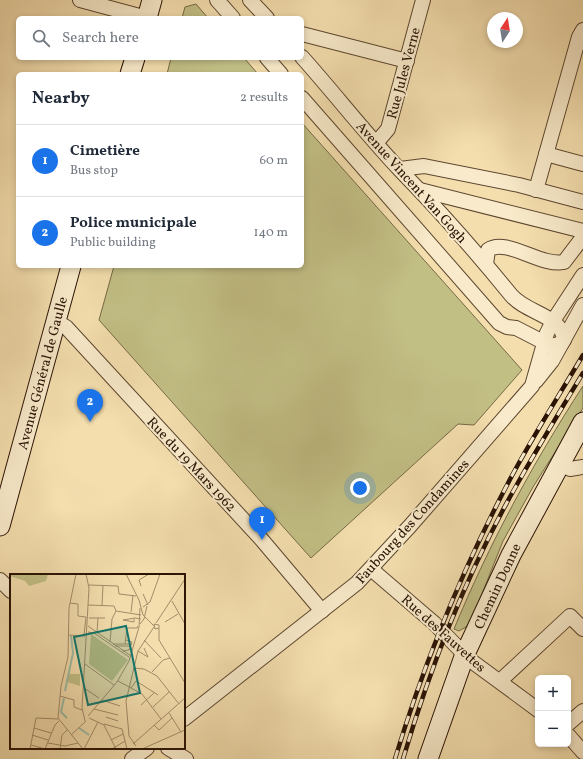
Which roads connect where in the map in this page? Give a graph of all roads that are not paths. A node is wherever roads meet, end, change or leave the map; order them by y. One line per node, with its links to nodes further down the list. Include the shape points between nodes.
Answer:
1 (80, 0): 6 (street)
2 (152, 0): 8 (street)
3 (217, 0): 9 (street)
4 (423, 0): 16 (street, Rue Jules Verne)
5 (255, 2): 10 (street)
6 (110, 4): 7 (street)
7 (142, 16)
8 (148, 16)
9 (231, 16)
10 (266, 16)
11 (583, 30): 21 (street)
12 (304, 35): 16 (street)
13 (304, 59): 20 (street, Avenue Vincent Van Gogh)
14 (134, 60): 17 (street)
15 (269, 60): 18 (street)
16 (407, 61): 20 (street, Rue Jules Verne, via 388,129)
17 (131, 72)
18 (279, 72)
19 (304, 100): 36 (street, Avenue Vincent Van Gogh, via 499,323)
20 (377, 142): 23 (street, Avenue Vincent Van Gogh)
21 (546, 154): 22 (street); 25 (street)
22 (583, 164)
23 (400, 169): 24 (street, Avenue Vincent Van Gogh); 25 (street, via 424,166)
24 (420, 190): 27 (street); 29 (street, Avenue Vincent Van Gogh)
25 (536, 190): 26 (street)
26 (583, 202)
27 (583, 231)
28 (583, 237): 29 (street, via 564,262 557,264 501,246 494,246 488,250)
29 (486, 264): 33 (street, Avenue Vincent Van Gogh)
30 (70, 268): 34 (street, Avenue Général de Gaulle)
31 (583, 275): 35 (street, Faubourg des Condamines)
32 (583, 305): 37 (street)
33 (523, 306): 35 (street, Avenue Vincent Van Gogh); 36 (street, via 526,318 523,324)
34 (56, 320): 43 (street, Avenue Général de Gaulle); 47 (street, Rue du 19 Mars 1962, via 257,534)
35 (553, 321): 37 (street, via 560,326); 38 (street, Faubourg des Condamines)
36 (516, 328): 38 (street, Avenue Vincent Van Gogh)
37 (563, 342): 38 (street, Avenue Vincent Van Gogh, via 551,346); 39 (street)
38 (544, 343): 39 (street, Faubourg des Condamines)
39 (532, 386): 44 (street, Faubourg des Condamines)
40 (581, 429): 41 (street, Chemin Donne)
41 (560, 464): 42 (street, via 570,469); 49 (street, Chemin Donne, via 510,555)
42 (583, 467)
43 (0, 526)
44 (371, 569): 47 (street, Faubourg des Condamines); 49 (street, Rue des Fauvettes)
45 (0, 580): 46 (street)
46 (10, 590)
47 (322, 611): 53 (street, Faubourg des Condamines)
48 (583, 629): 50 (street, via 570,616)
49 (466, 654): 50 (street, Rue des Fauvettes, via 470,660); 61 (street, Chemin Donne)
50 (500, 681): 51 (street, Rue des Fauvettes)
51 (535, 708)
52 (583, 711): 54 (street)
53 (185, 718)
54 (571, 721)
55 (571, 738): 58 (street)
56 (146, 749): 59 (street)
57 (170, 749): 60 (street)
58 (583, 752)
59 (132, 759)
60 (186, 759)
61 (428, 759)

